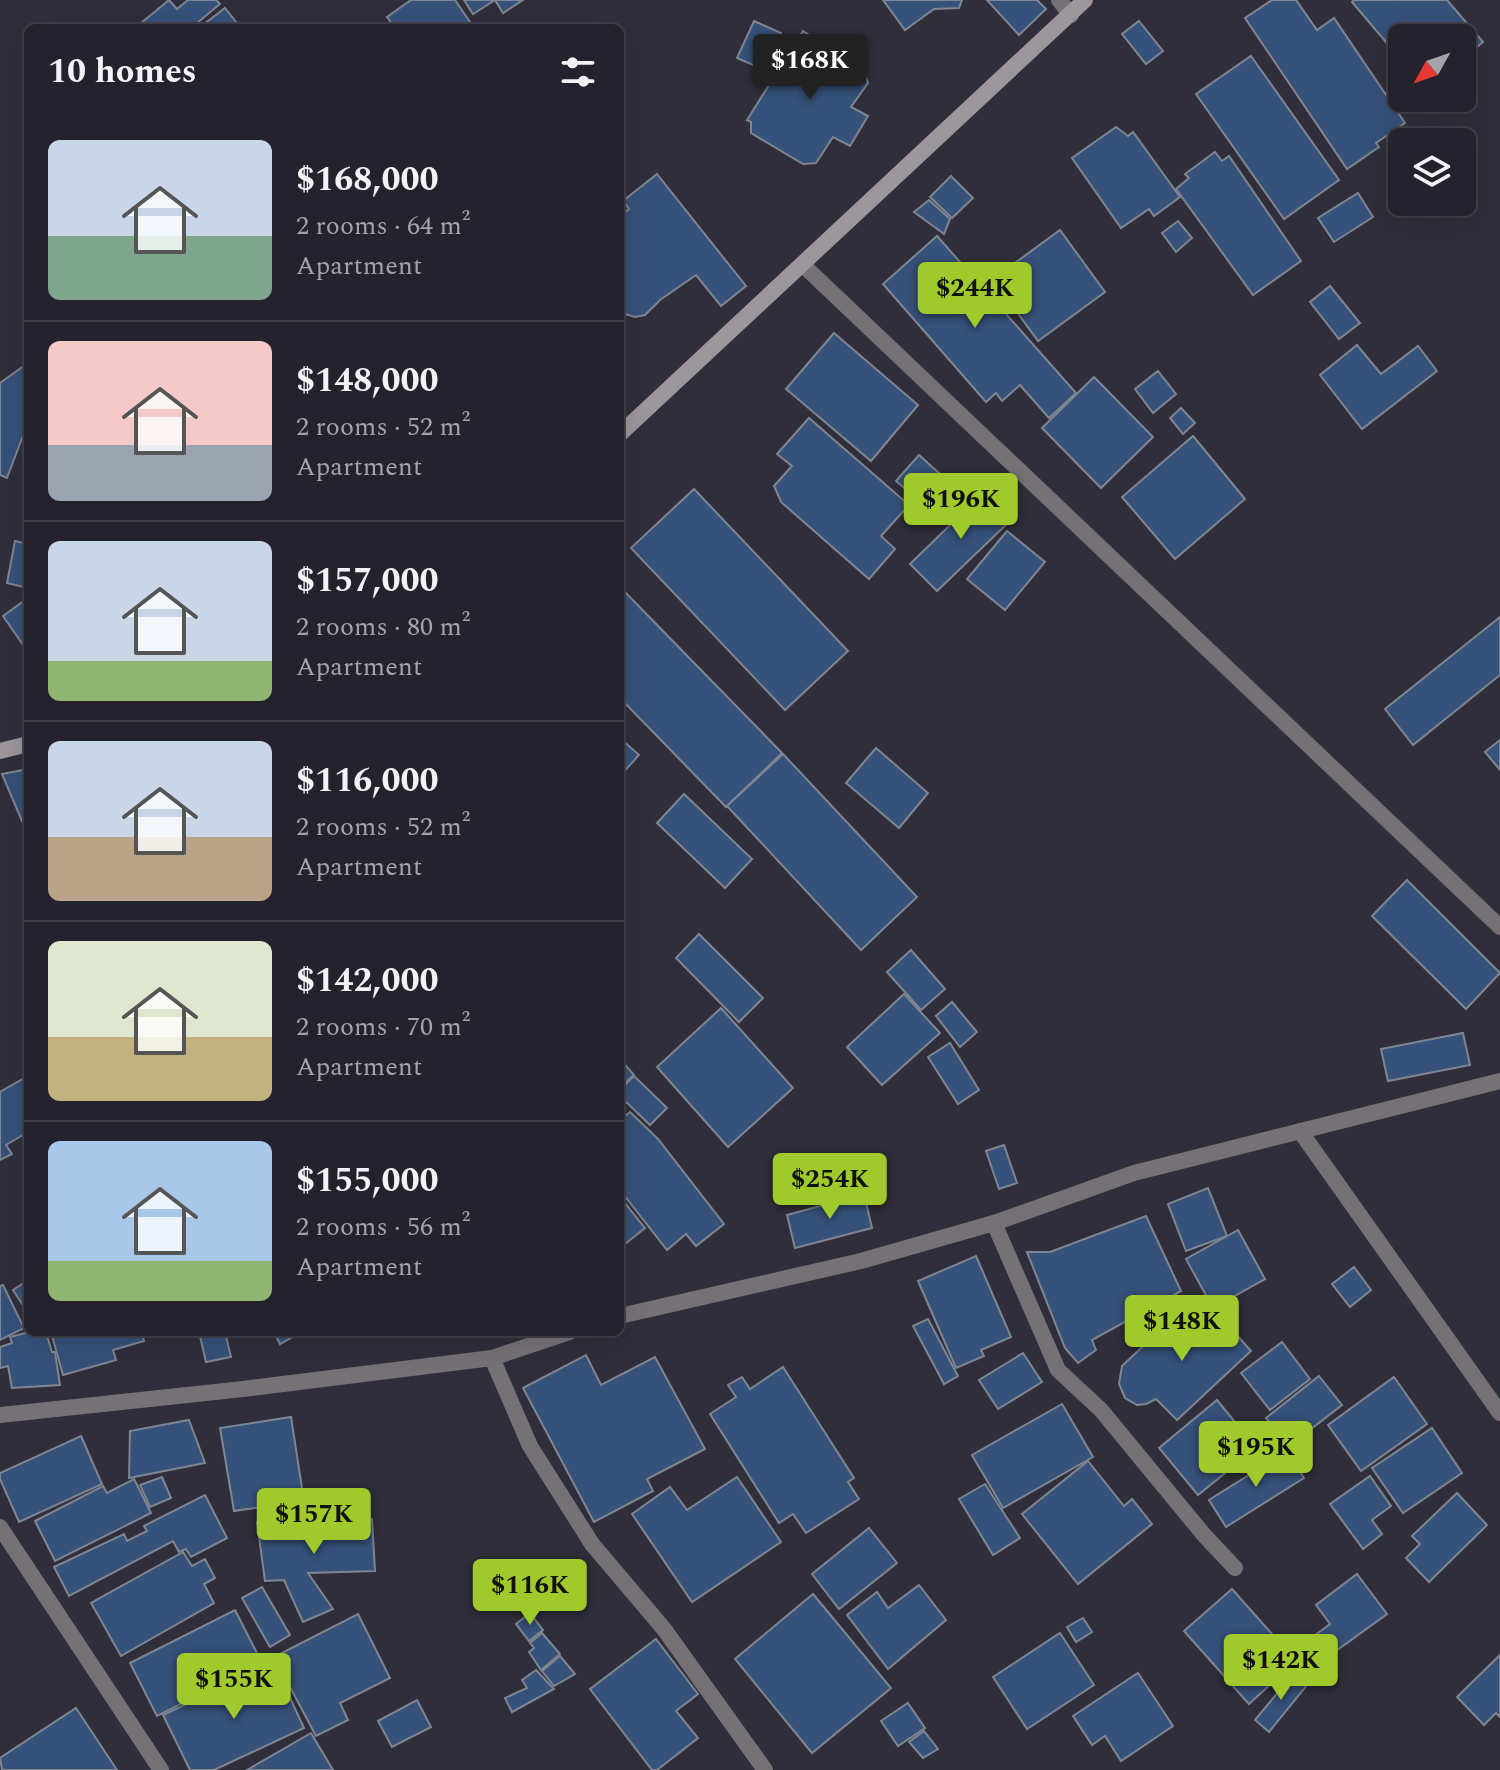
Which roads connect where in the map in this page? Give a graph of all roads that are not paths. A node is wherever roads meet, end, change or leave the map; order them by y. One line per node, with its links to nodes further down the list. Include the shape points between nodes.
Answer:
1 (1059, 0): 3 (street)
2 (1085, 0): 3 (street)
3 (1071, 15): 4 (street)
4 (803, 265): 5 (street); 8 (street)
5 (624, 430)
6 (24, 745): 7 (street)
7 (0, 751)
8 (1500, 927)
9 (1500, 1081): 10 (street)
10 (1300, 1131): 11 (street, via 1134,1173); 15 (street)
11 (994, 1223): 12 (street, via 861,1261); 18 (street, via 1058,1370 1101,1410)
12 (624, 1315)
13 (558, 1336): 14 (street)
14 (492, 1358): 16 (street); 20 (street, via 530,1446 592,1544 664,1629)
15 (1500, 1413)
16 (0, 1415)
17 (0, 1527): 19 (street)
18 (1235, 1568)
19 (161, 1770)
20 (765, 1770)

